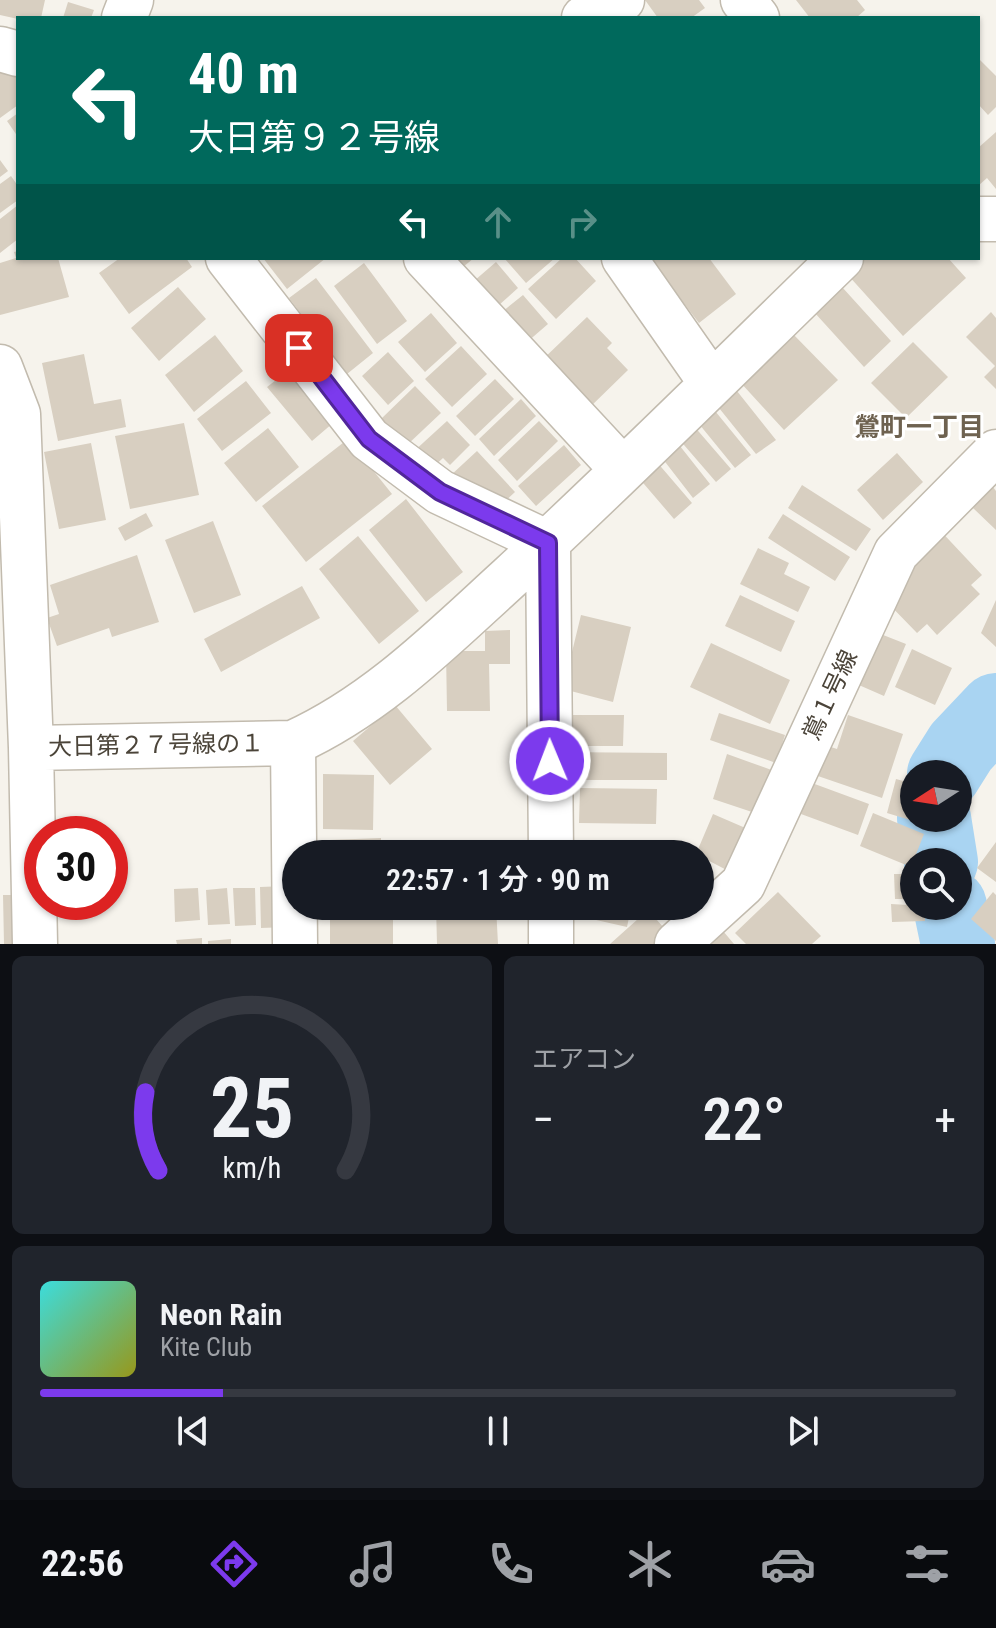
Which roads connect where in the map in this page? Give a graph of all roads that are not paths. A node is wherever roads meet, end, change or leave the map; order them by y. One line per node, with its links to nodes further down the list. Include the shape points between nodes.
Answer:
1 (622, 0): 3 (street)
2 (743, 0): 4 (street)
3 (588, 16)
4 (755, 16)
5 (230, 260): 13 (street, via 369,439 440,492)
6 (428, 260): 12 (street)
7 (625, 260): 10 (street)
8 (839, 260): 10 (street, 大日第２７号線の１)
9 (0, 367): 15 (street, 大日第２７号線の１, via 18,414)
10 (712, 384): 12 (street, 大日第２７号線の１)
11 (996, 452): 21 (street, 鴬１号線, via 896,553 743,884)
12 (623, 470): 13 (street, 大日第２７号線の１)
13 (548, 543): 14 (street, 大日第２７号線の１, via 405,673 326,728); 16 (street)
14 (293, 743): 15 (street, 大日第２７号線の１); 19 (street)
15 (31, 748): 18 (street)
16 (551, 840)
17 (551, 920): 20 (street)
18 (35, 944)
19 (295, 944)
20 (551, 944)
21 (677, 944)

